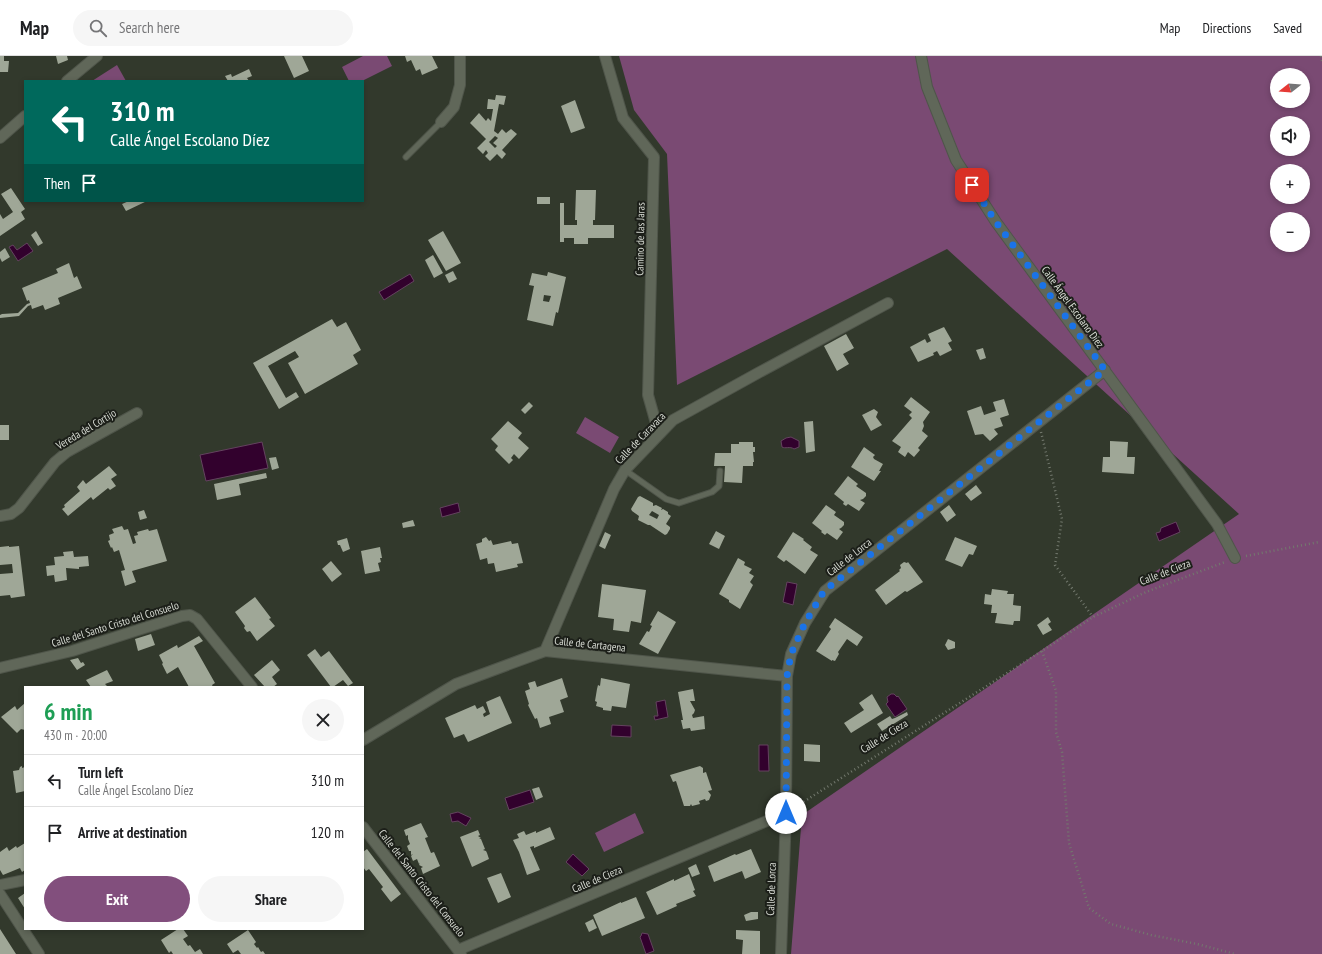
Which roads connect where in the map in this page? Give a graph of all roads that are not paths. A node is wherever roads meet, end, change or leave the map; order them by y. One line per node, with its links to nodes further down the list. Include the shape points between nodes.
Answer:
1 (97, 56): 5 (street)
2 (460, 56): 7 (street, via 460,85 454,107)
3 (605, 56): 13 (street, Camino de las Jaras, via 623,118 654,157 648,395)
4 (921, 56): 11 (street, Calle Ángel Escolano Díez, via 926,87 956,160 996,222)
5 (68, 80)
6 (24, 117): 8 (street)
7 (441, 122): 9 (lane)
8 (0, 138)
9 (406, 157)
10 (888, 303): 13 (street, Calle de Caravaca, via 673,420)
11 (1105, 370): 17 (street, Calle Ángel Escolano Díez, via 1217,524); 20 (street, Calle de Lorca, via 824,591 791,654)
12 (137, 413): 16 (street, Vereda del Cortijo, via 67,452 55,462 19,508 11,514)
13 (659, 434): 14 (street, Calle de Caravaca)
14 (625, 470): 15 (lane, via 666,499 679,503 712,492 719,486); 18 (street, Calle de Caravaca, via 614,489)
15 (720, 471)
16 (0, 516)
17 (1235, 558)
18 (545, 652): 20 (street, Calle de Cartagena); 22 (street, Calle de Cartagena, via 456,684)
19 (0, 668): 21 (street, Calle del Santo Cristo del Consuelo, via 72,652 190,615 197,618)
20 (787, 676): 23 (street, Calle de Lorca)
21 (251, 686)
22 (364, 739)
23 (786, 813): 28 (street, Calle de Cieza); 30 (street, Calle de Lorca)
24 (364, 828): 28 (street, Calle del Santo Cristo del Consuelo)
25 (24, 880): 26 (street)
26 (0, 885)
27 (0, 894): 29 (street)
28 (460, 952)
29 (39, 954)
30 (781, 954)

